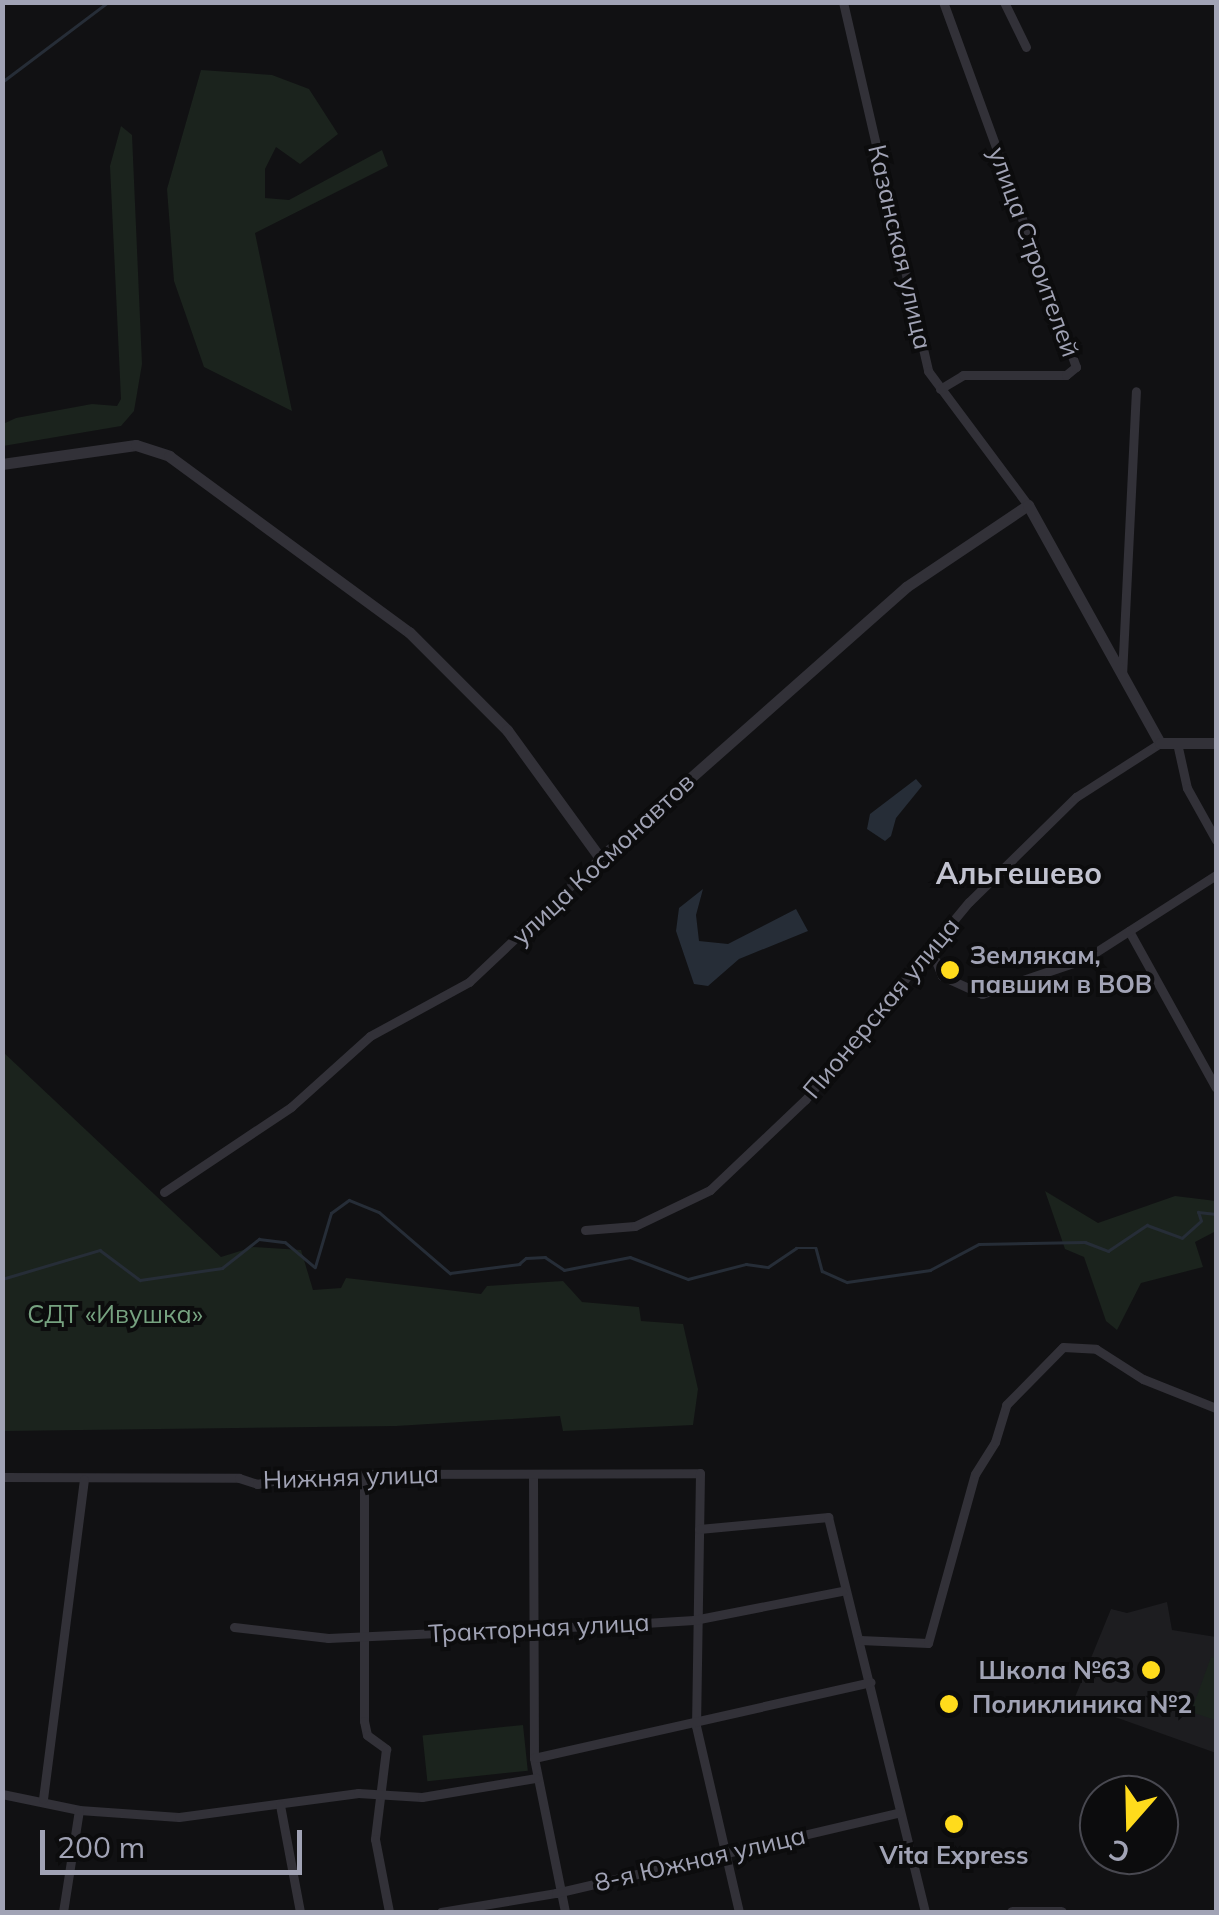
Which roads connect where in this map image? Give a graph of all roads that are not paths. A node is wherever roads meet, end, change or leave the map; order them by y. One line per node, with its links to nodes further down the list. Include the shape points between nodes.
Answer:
1 (843, 2): 5 (street, Казанская улица, via 928,371)
2 (943, 2): 5 (street, улица Строителей, via 1076,367 1066,375 963,374)
3 (1004, 2): 4 (street)
4 (1026, 47)
5 (940, 390): 8 (street, Казанская улица, via 990,446)
6 (1136, 391): 9 (street)
7 (2, 464): 14 (street, via 136,445 170,456 409,632 507,730)
8 (1028, 506): 9 (street, Казанская улица); 14 (street, улица Космонавтов, via 906,587)
9 (1122, 676): 10 (street, Казанская улица)
10 (1160, 743): 11 (street); 17 (street, Пионерская улица, via 1076,797)
11 (1178, 743): 12 (street); 13 (street, via 1187,788)
12 (1216, 743)
13 (1216, 840)
14 (600, 858): 19 (street, улица Космонавтов, via 469,982 370,1036 292,1107)
15 (1216, 875): 16 (street)
16 (1130, 931): 17 (street, via 1060,972 982,994 942,976); 18 (street)
17 (931, 949): 20 (street, Пионерская улица, via 805,1100 710,1190 635,1226)
18 (1216, 1088)
19 (164, 1192)
20 (585, 1230)
21 (1216, 1408): 32 (street, via 1143,1379 1096,1349 1070,1344 1044,1360 1006,1404 995,1442 975,1474 928,1643)
22 (532, 1475): 23 (street, Нижняя улица); 26 (street, Нижняя улица, via 700,1473); 30 (street)
23 (364, 1476): 25 (street, Нижняя улица, via 308,1474 258,1484 238,1478); 31 (street)
24 (2, 1477): 25 (street, Нижняя улица)
25 (84, 1480): 39 (street)
26 (699, 1529): 27 (street, via 828,1517); 28 (street)
27 (842, 1591): 28 (street, Тракторная улица); 32 (street)
28 (694, 1620): 30 (street, Тракторная улица); 34 (street)
29 (234, 1627): 31 (street, Тракторная улица, via 288,1637)
30 (531, 1630): 31 (street, Тракторная улица); 35 (street)
31 (365, 1635): 38 (street, via 365,1729 386,1749)
32 (860, 1640): 33 (street)
33 (871, 1682): 34 (street); 42 (street)
34 (696, 1726): 35 (street); 43 (street)
35 (534, 1758): 36 (street)
36 (536, 1778): 38 (street, via 422,1796); 44 (street)
37 (2, 1794): 39 (street)
38 (380, 1794): 40 (street); 48 (street, via 375,1839)
39 (43, 1799): 41 (street)
40 (280, 1805): 41 (street, via 179,1818); 47 (street)
41 (78, 1810): 46 (street)
42 (900, 1812): 43 (street, 8-я Южная улица); 52 (street)
43 (725, 1854): 44 (street, 8-я Южная улица); 51 (street)
44 (556, 1893): 49 (street, 8-я Южная улица); 50 (street)
45 (1018, 1911): 53 (street)
46 (64, 1912)
47 (300, 1912)
48 (389, 1912)
49 (440, 1912)
50 (565, 1912)
51 (740, 1912)
52 (925, 1912)
53 (1061, 1912)

